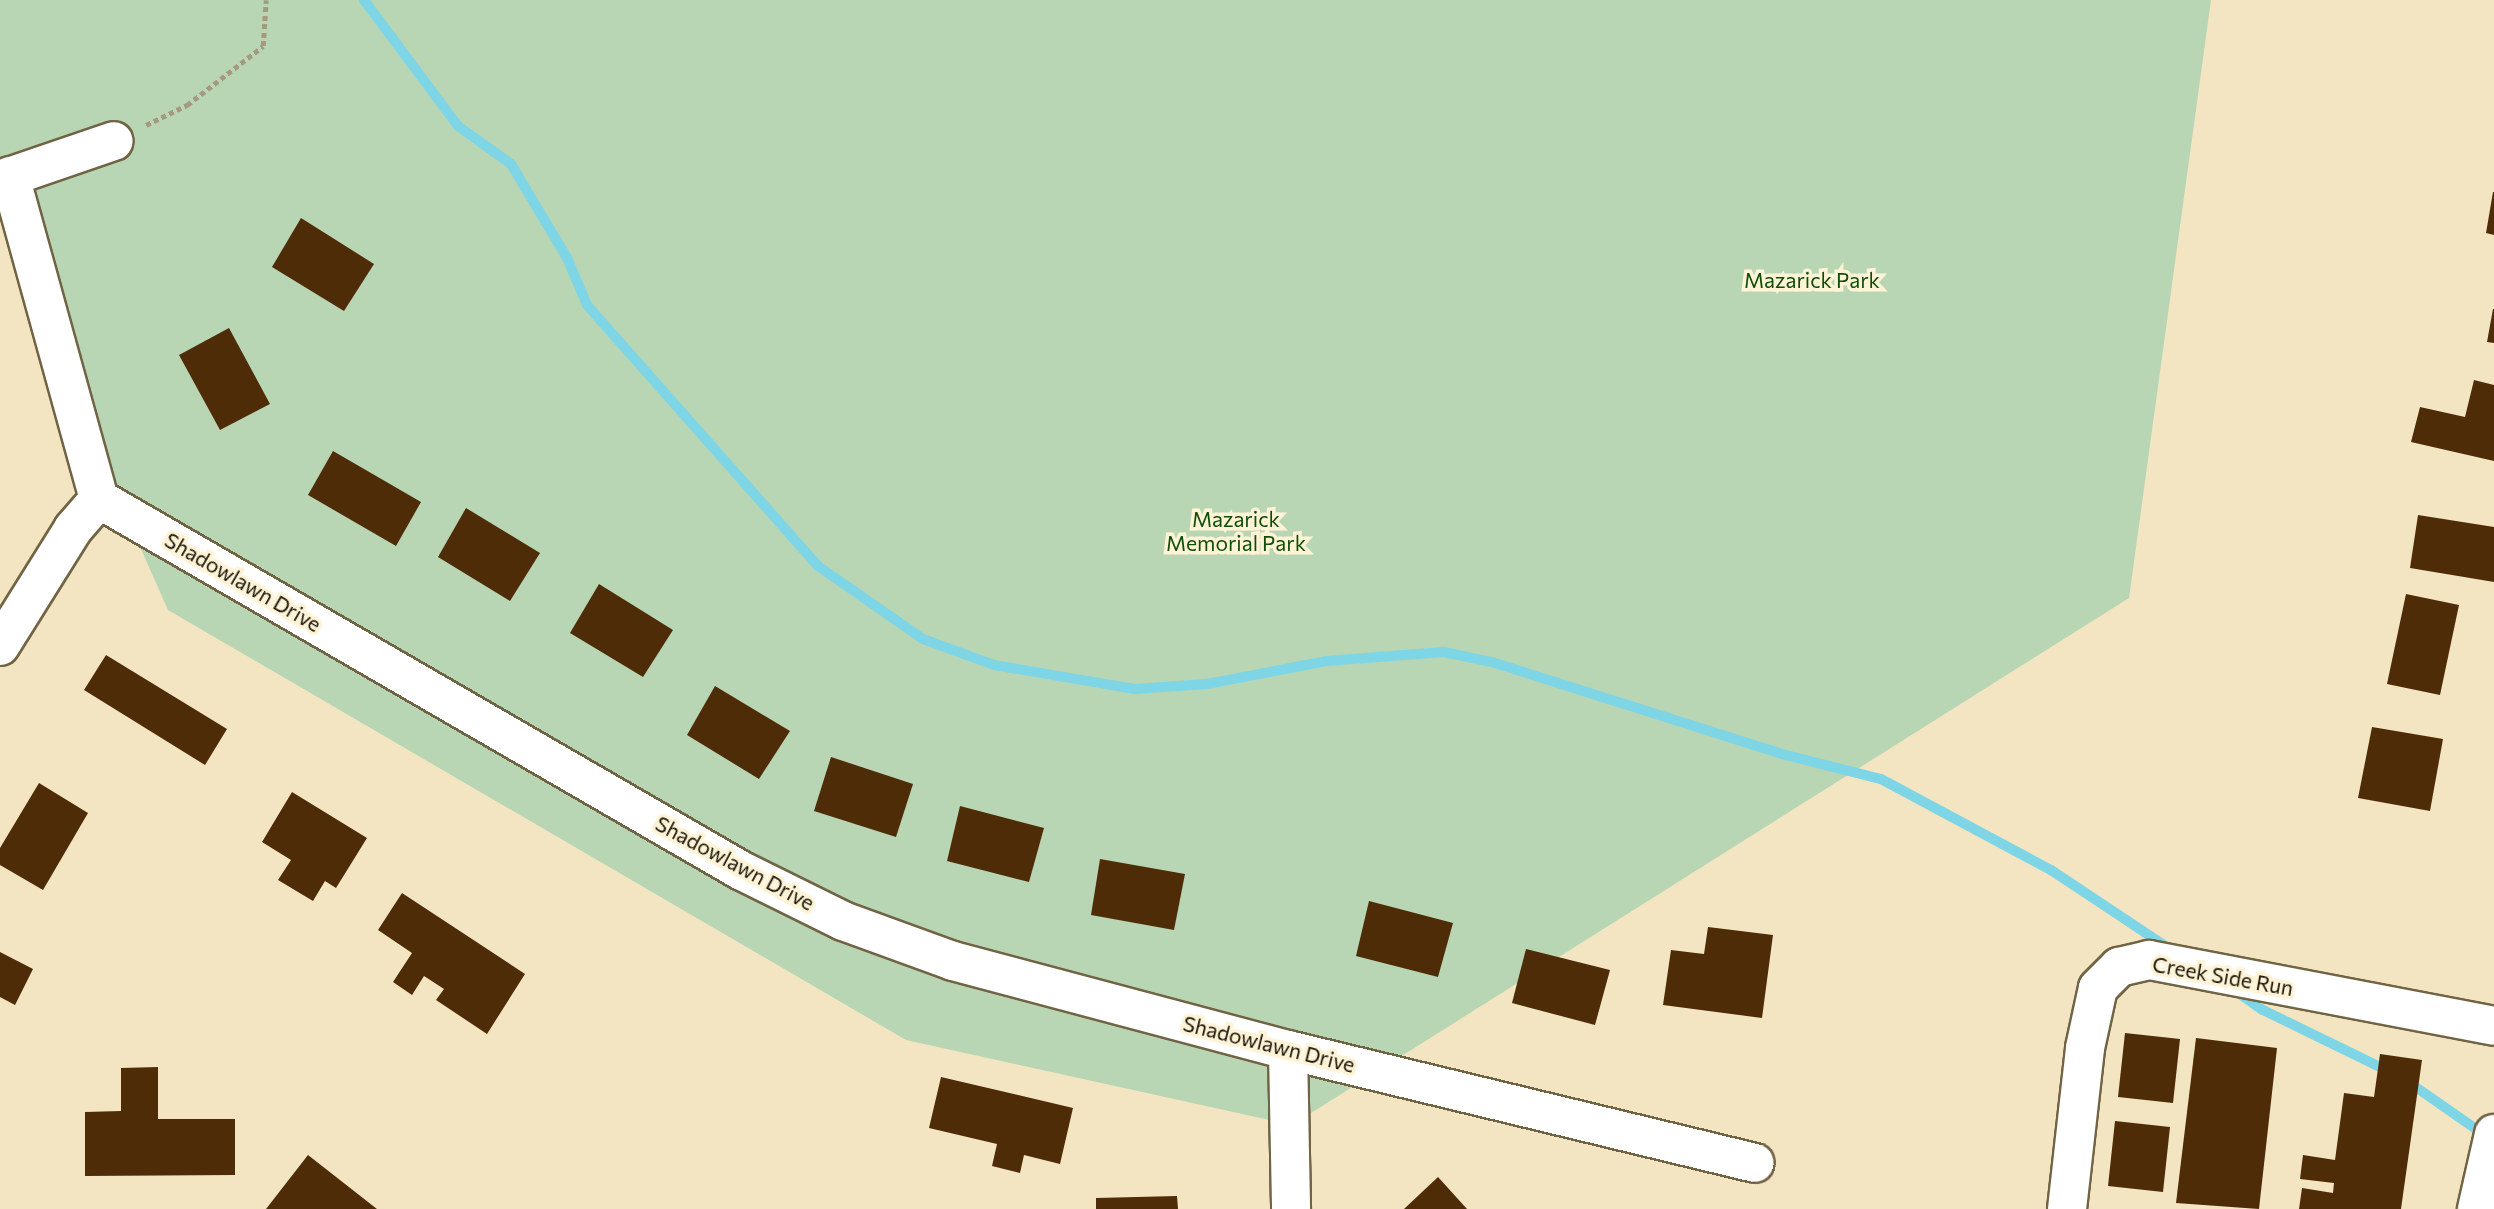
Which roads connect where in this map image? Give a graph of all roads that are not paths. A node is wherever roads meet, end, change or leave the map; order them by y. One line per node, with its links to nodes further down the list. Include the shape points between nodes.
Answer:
1 (114, 141): 2 (street)
2 (5, 178): 3 (street)
3 (100, 499): 4 (street, via 74,529); 6 (street, Shadowlawn Drive, via 740,870 843,921 953,961)
4 (0, 646)
5 (2494, 1026): 10 (street, Creek Side Run, via 2149,960 2119,967 2098,988 2085,1048)
6 (1288, 1050): 8 (street, Shadowlawn Drive); 9 (street)
7 (2494, 1134): 11 (street)
8 (1755, 1163)
9 (1291, 1209)
10 (2067, 1209)
11 (2477, 1209)

